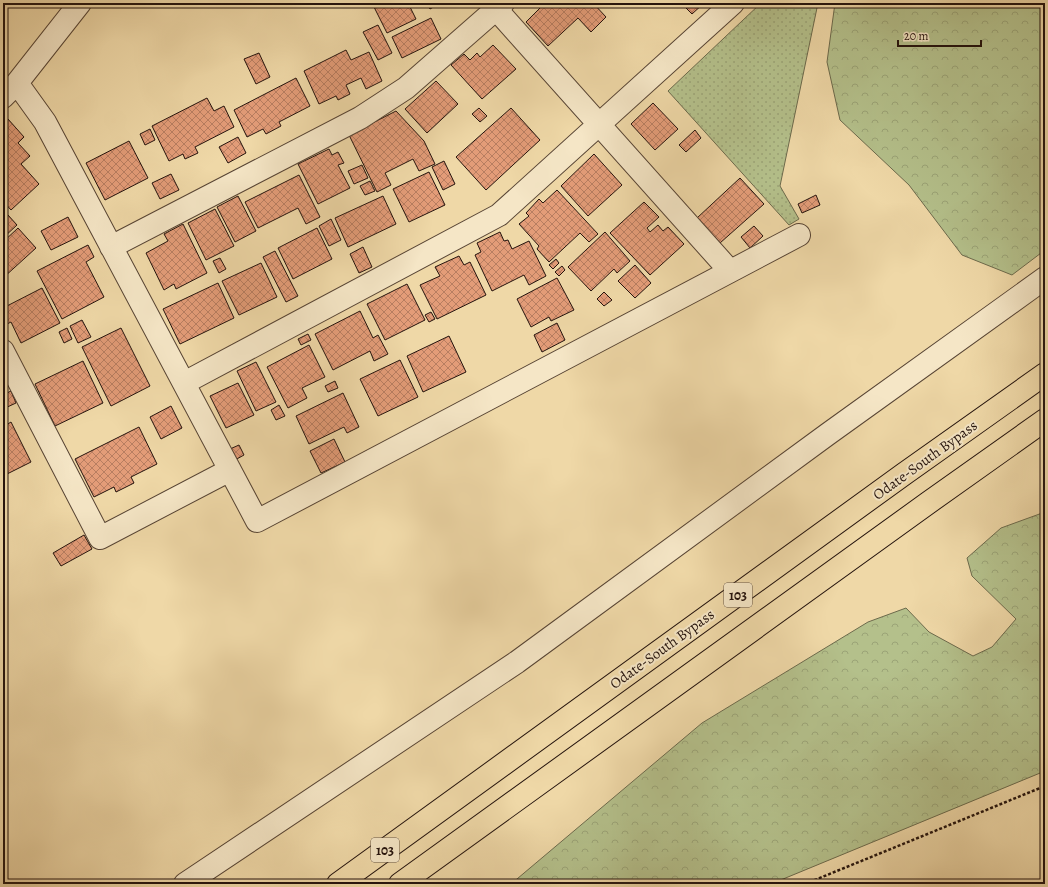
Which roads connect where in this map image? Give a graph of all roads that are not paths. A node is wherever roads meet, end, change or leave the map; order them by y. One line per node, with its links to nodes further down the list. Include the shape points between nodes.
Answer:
1 (80, 3): 4 (street)
2 (733, 3): 5 (street)
3 (499, 6): 5 (street); 7 (street, via 406,88 360,118)
4 (8, 90): 7 (street, via 45,122)
5 (598, 124): 8 (street); 12 (street, via 499,215)
6 (799, 235): 8 (street)
7 (111, 247): 12 (street)
8 (730, 271): 14 (street, via 257,521)
9 (1045, 278): 17 (street, via 517,662)
10 (3, 351): 14 (street, via 100,538)
11 (1045, 374): 15 (highway, Odate-South Bypass / 103)
12 (184, 383): 14 (street)
13 (1045, 420): 16 (highway, 103)
14 (230, 470)
15 (432, 817): 18 (highway); 19 (highway, Odate-South Bypass / 103)
16 (452, 846): 20 (highway, 103); 21 (highway)
17 (185, 884)
18 (326, 884)
19 (338, 884)
20 (400, 884)
21 (406, 884)

